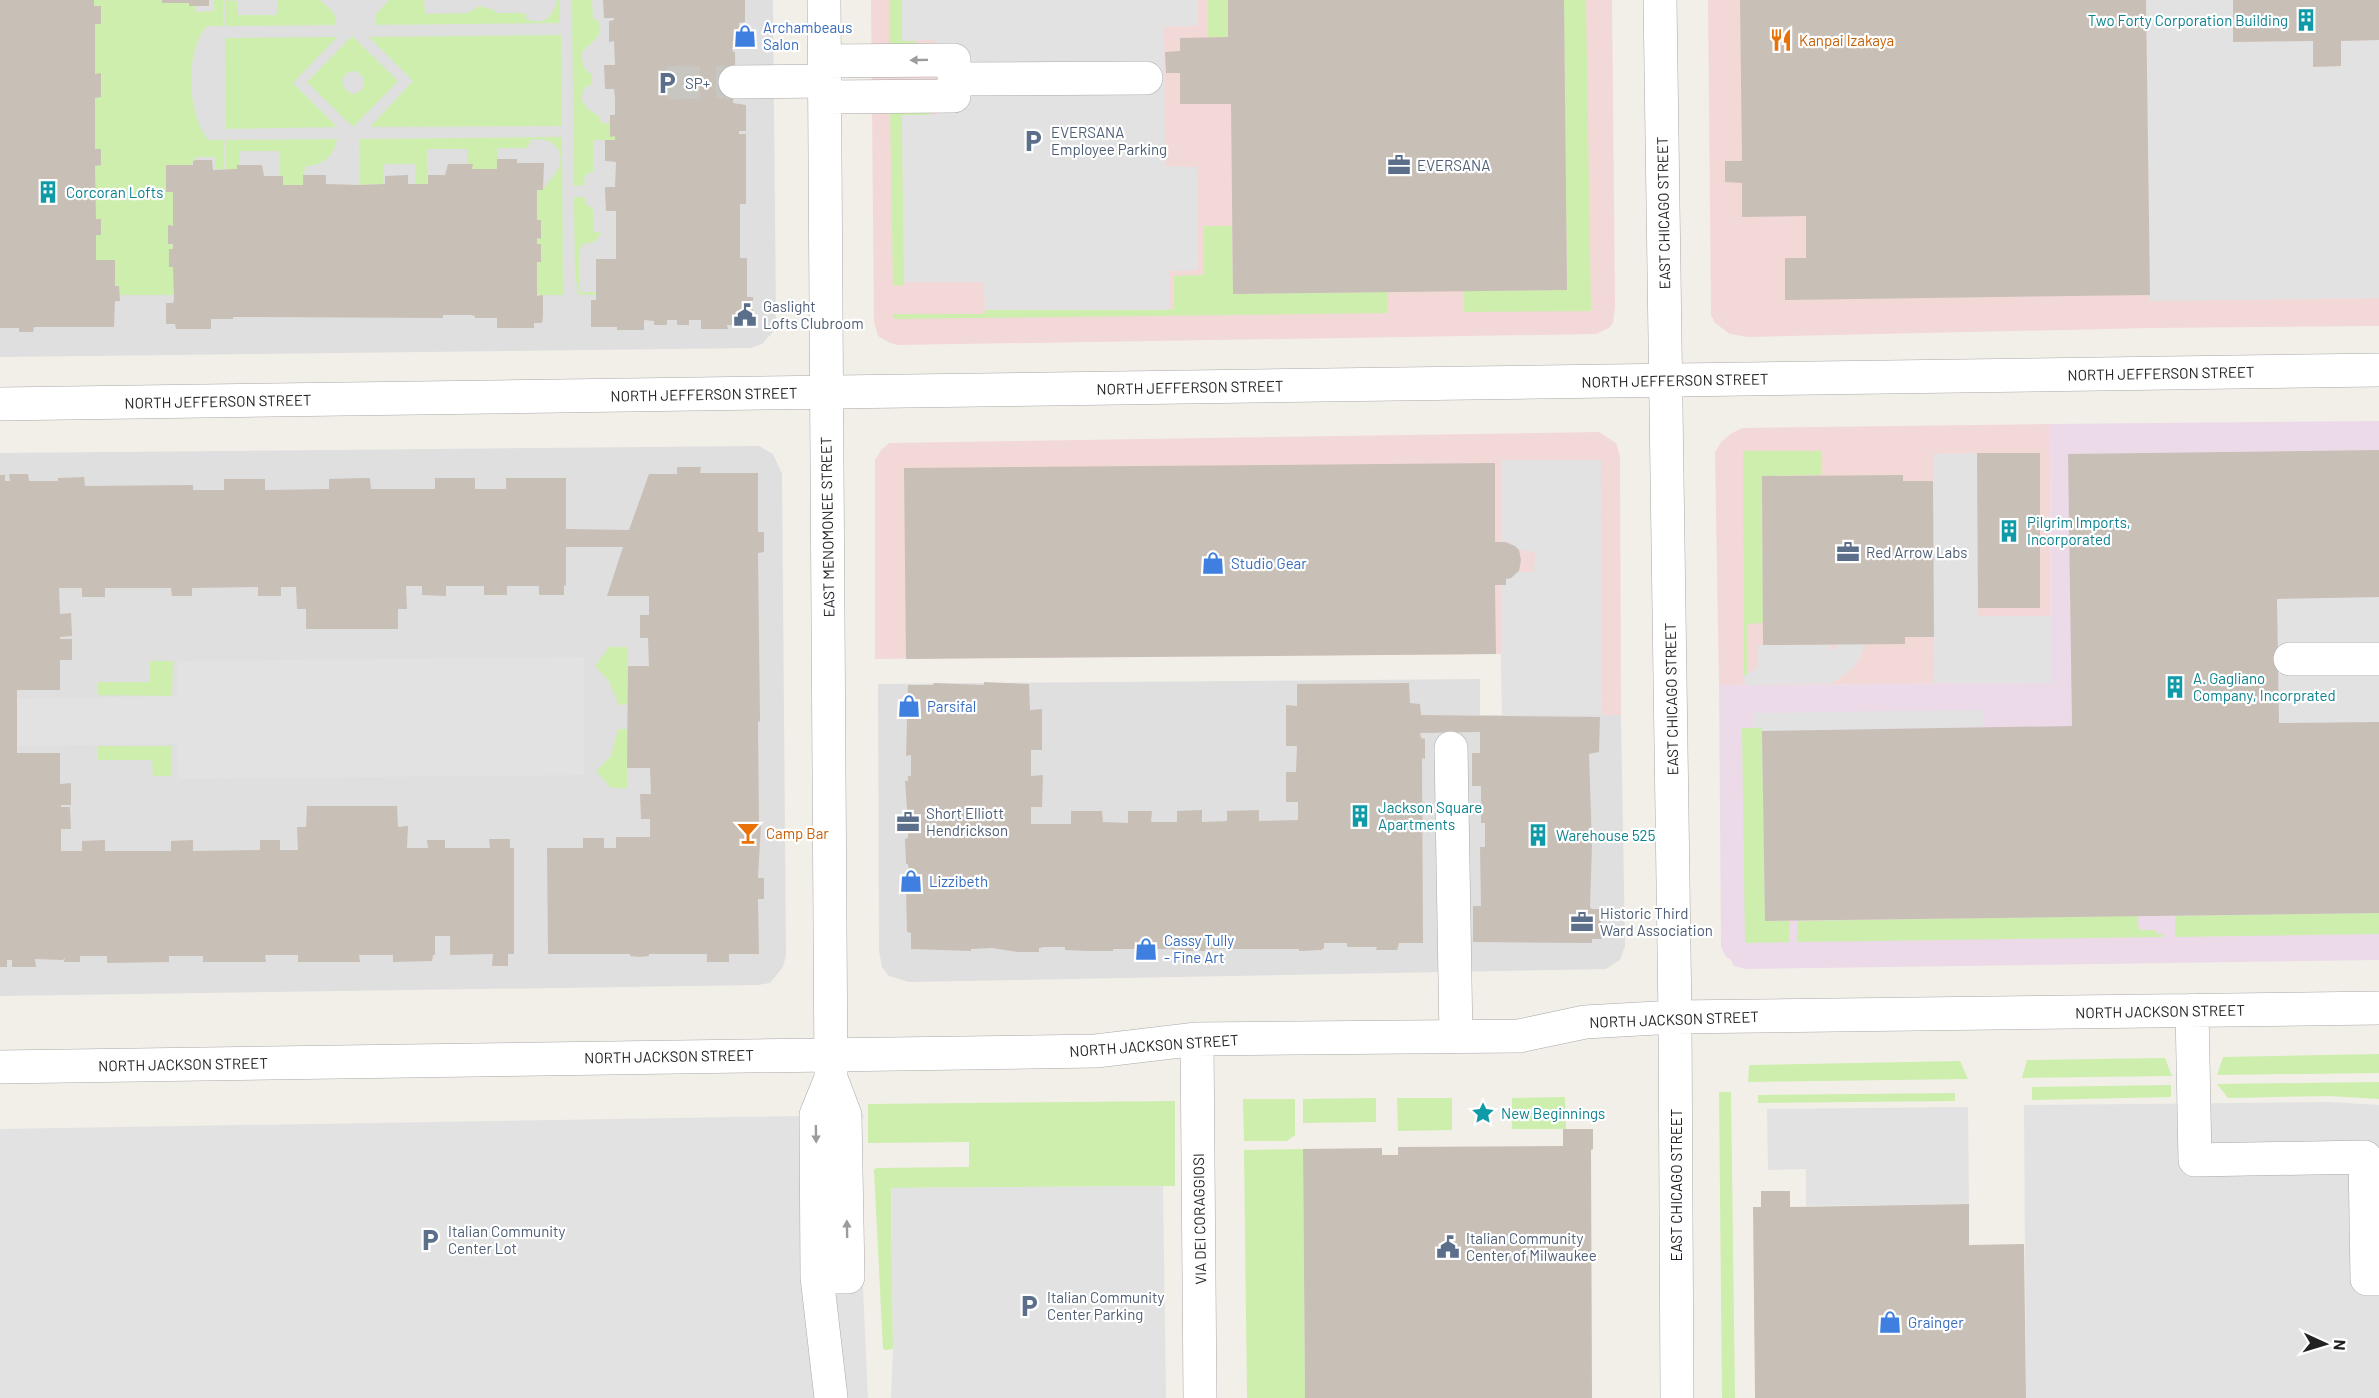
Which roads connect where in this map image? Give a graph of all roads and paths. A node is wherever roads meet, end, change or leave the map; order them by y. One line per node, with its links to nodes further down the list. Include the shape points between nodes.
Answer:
1 (824, 0): 4 (street, EAST MENOMONEE STREET)
2 (1660, 0): 7 (street, EAST CHICAGO STREET)
3 (1146, 78): 4 (street)
4 (825, 80): 5 (street); 8 (street, EAST MENOMONEE STREET)
5 (735, 82)
6 (2379, 370): 7 (street, NORTH JEFFERSON STREET)
7 (1666, 381): 8 (street, NORTH JEFFERSON STREET); 15 (street, EAST CHICAGO STREET)
8 (826, 392): 9 (street, NORTH JEFFERSON STREET); 18 (street, EAST MENOMONEE STREET)
9 (0, 404)
10 (2289, 659): 11 (street)
11 (2379, 659)
12 (1451, 748): 16 (street)
13 (2379, 1008): 14 (street, NORTH JACKSON STREET)
14 (2192, 1010): 15 (street, NORTH JACKSON STREET); 20 (street, via 2195,1160 2365,1157 2367,1279)
15 (1675, 1017): 16 (street, NORTH JACKSON STREET, via 1593,1021 1519,1036); 23 (street, EAST CHICAGO STREET)
16 (1456, 1037): 17 (street, NORTH JACKSON STREET)
17 (1197, 1039): 18 (street, NORTH JACKSON STREET, via 1096,1051); 22 (street, VIA DEI CORAGGIOSI)
18 (830, 1066): 19 (street, NORTH JACKSON STREET); 21 (street, via 816,1115 832,1277)
19 (0, 1067)
20 (2379, 1279)
21 (831, 1390)
22 (1200, 1398)
23 (1677, 1398)

